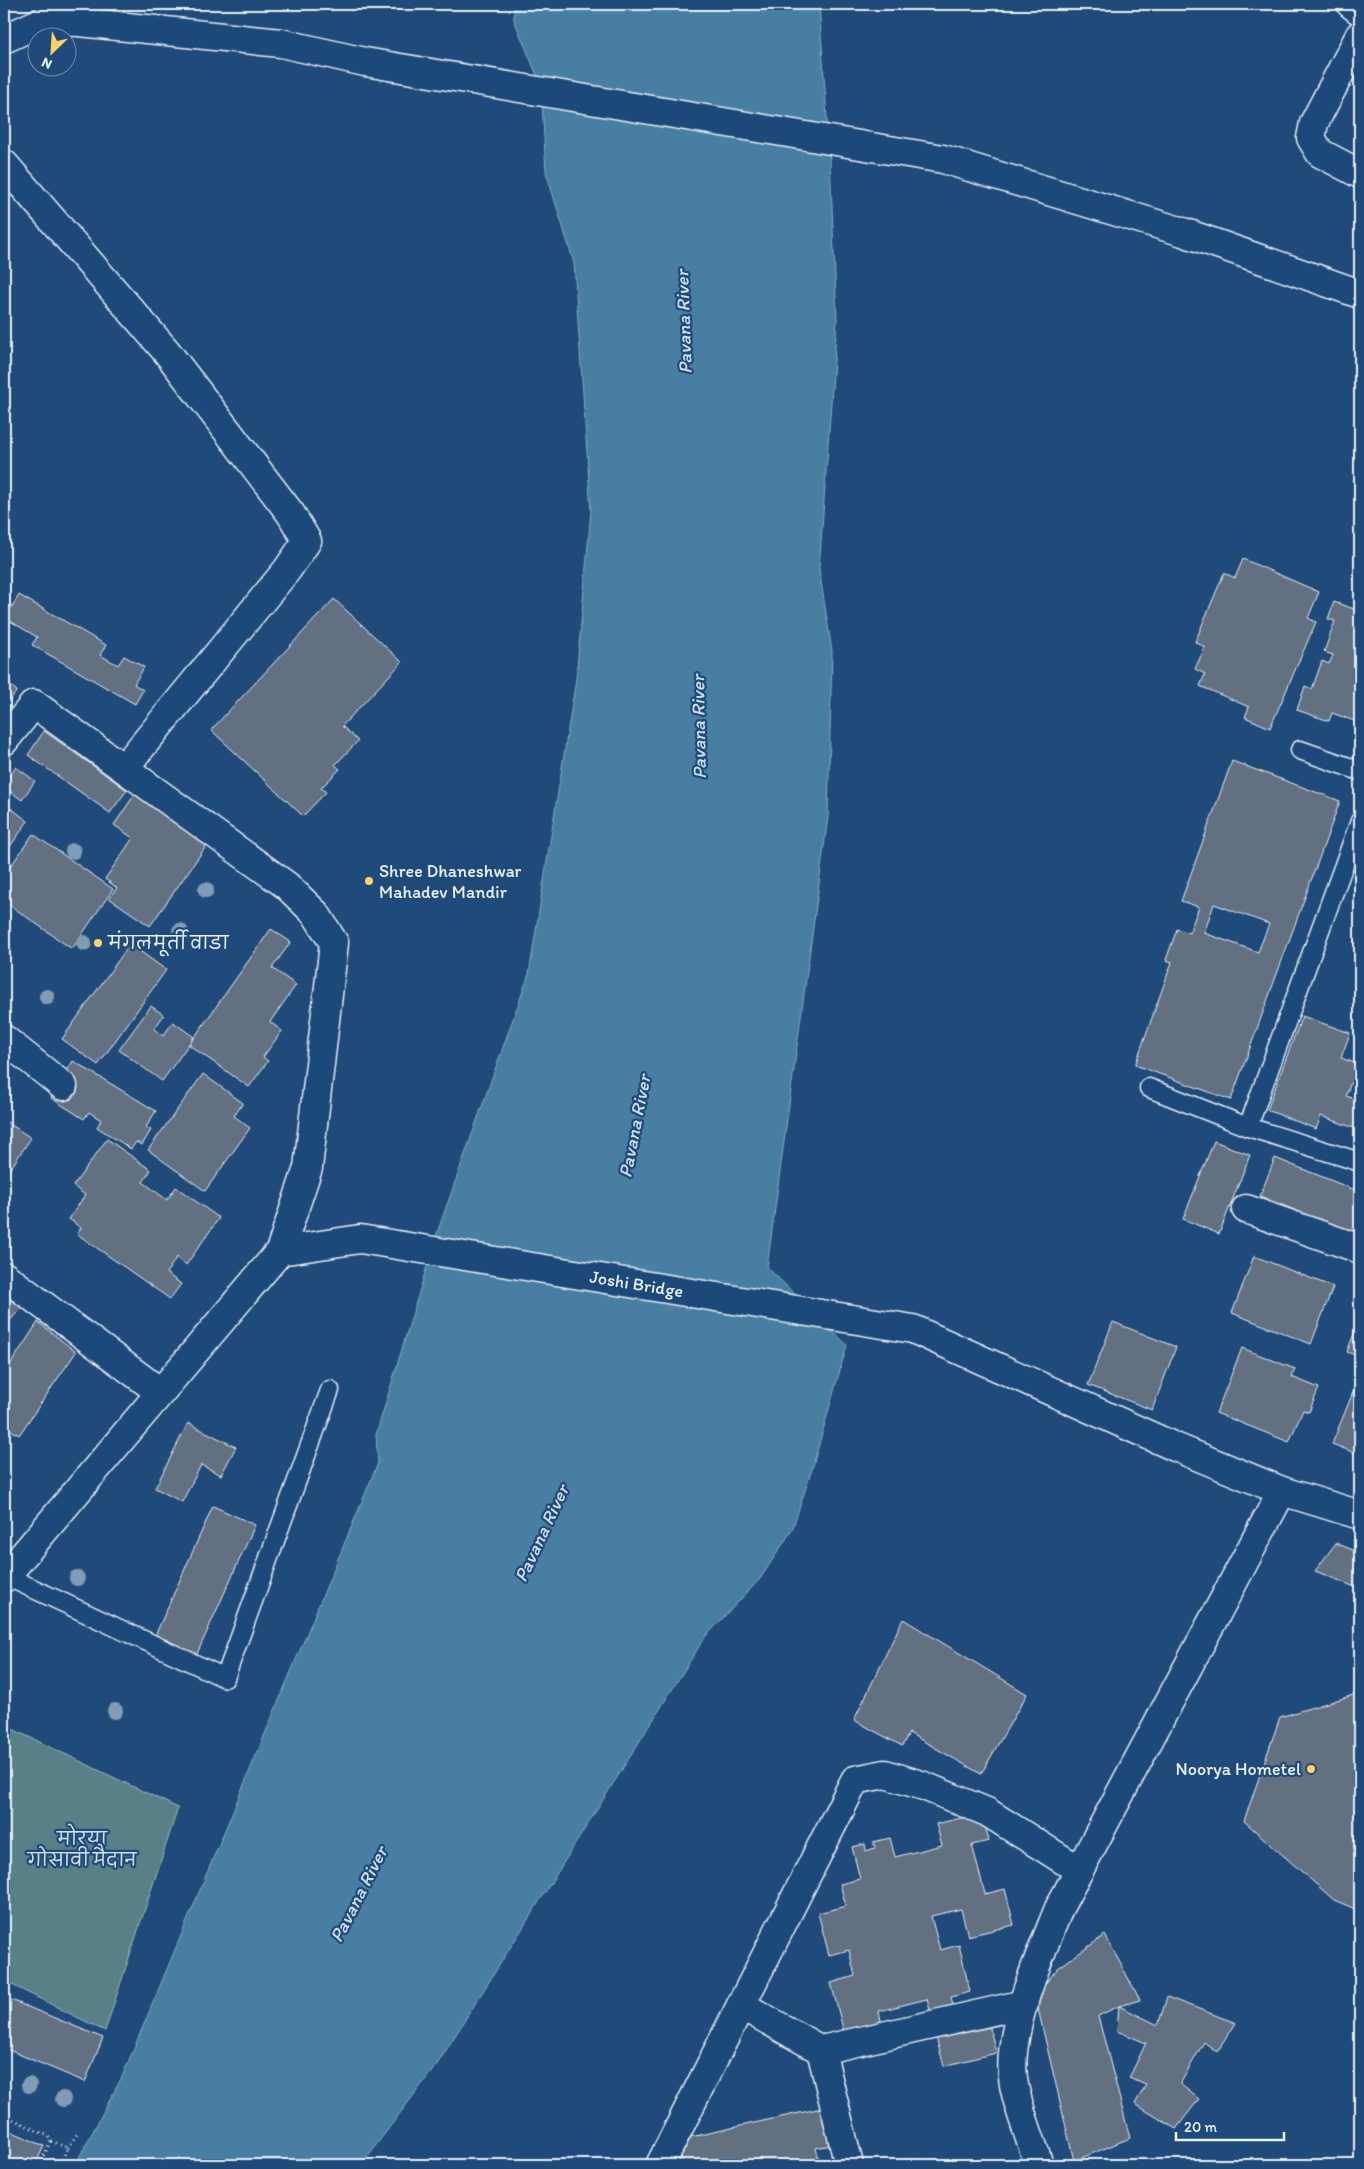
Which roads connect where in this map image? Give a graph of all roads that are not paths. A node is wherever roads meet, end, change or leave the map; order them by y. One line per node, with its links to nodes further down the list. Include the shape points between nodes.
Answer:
1 (1351, 4): 2 (street)
2 (1360, 11)
3 (1360, 35): 6 (street, via 1314,123 1311,138 1320,153)
4 (4, 39): 7 (street, via 43,22 80,22 281,43 365,62 943,159 1183,232)
5 (4, 164): 10 (street, via 167,352 291,514 306,541 287,570)
6 (1360, 174)
7 (1360, 294)
8 (4, 741): 10 (street, via 34,704)
9 (1300, 750): 11 (lane)
10 (124, 768): 20 (street, via 286,885 316,914 334,943 308,1168)
11 (1360, 771)
12 (1360, 821): 16 (lane)
13 (4, 1039): 14 (street)
14 (63, 1086)
15 (1149, 1088): 16 (lane)
16 (1248, 1127): 17 (lane)
17 (1360, 1162)
18 (1246, 1209): 19 (street)
19 (1360, 1249)
20 (280, 1251): 23 (street); 24 (street, Joshi Bridge, via 360,1239 913,1329 1175,1447)
21 (4, 1276): 23 (street)
22 (330, 1390): 26 (lane, via 225,1678)
23 (160, 1392): 26 (street)
24 (1282, 1491): 25 (street, Joshi Bridge); 27 (street)
25 (1360, 1515)
26 (5, 1577)
27 (1079, 1870): 28 (street, via 1059,1908); 29 (street, via 987,1812 924,1786 884,1774 855,1780)
28 (1024, 2004): 30 (street); 33 (street, via 1014,2044 1014,2084)
29 (741, 2006): 30 (street); 31 (street)
30 (821, 2050): 32 (street)
31 (660, 2165)
32 (849, 2165)
33 (1039, 2165)

